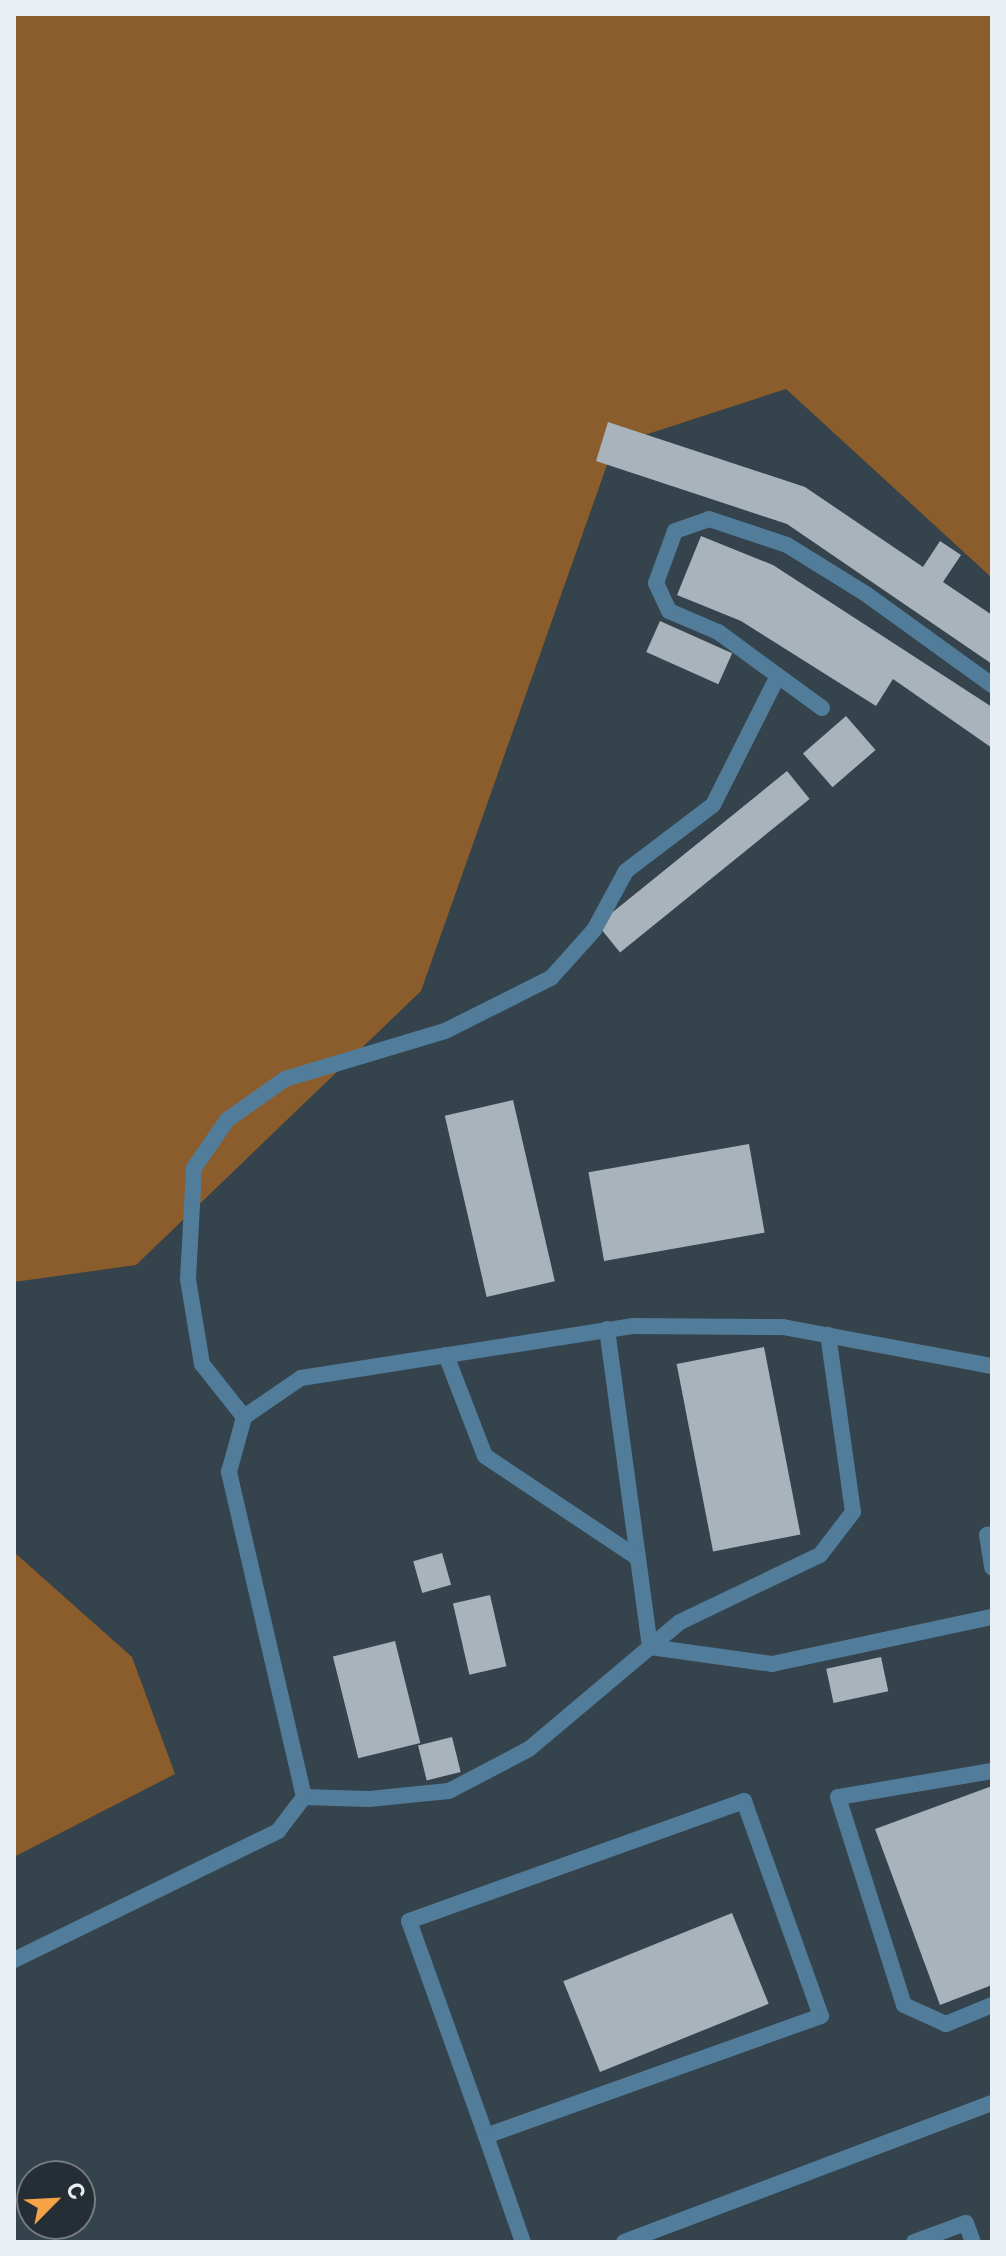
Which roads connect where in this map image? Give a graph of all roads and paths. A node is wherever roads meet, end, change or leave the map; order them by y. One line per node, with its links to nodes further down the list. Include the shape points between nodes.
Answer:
1 (778, 676): 2 (lane, via 718,632 669,611 656,583 675,531 709,519 787,545 866,594); 3 (lane); 8 (lane, via 713,805 626,871 594,930 551,978 445,1031 285,1079 227,1120 194,1168 188,1279 202,1364)
2 (992, 685)
3 (822, 708)
4 (607, 1329): 5 (lane, via 783,1327); 6 (lane); 10 (lane)
5 (828, 1335): 7 (lane); 13 (lane, via 853,1512 820,1555 680,1622)
6 (446, 1355): 8 (lane, via 301,1378); 10 (lane, via 485,1456)
7 (992, 1366)
8 (244, 1417): 15 (lane, via 229,1472)
9 (992, 1534): 11 (lane, via 987,1535)
10 (638, 1558): 13 (lane)
11 (992, 1568)
12 (992, 1617): 13 (lane, via 772,1664)
13 (650, 1647): 15 (lane, via 529,1749 449,1791 369,1799)
14 (992, 1771): 17 (lane, via 838,1797 904,2005 946,2024)
15 (304, 1797): 16 (lane, via 278,1831)
16 (14, 1960)
17 (992, 2005)
18 (992, 2103): 21 (lane)
19 (486, 2136): 19 (lane, via 821,2016 744,1801 409,1921); 20 (lane)
20 (523, 2242)
21 (624, 2242)
22 (914, 2242): 23 (lane, via 966,2223)
23 (973, 2242)

